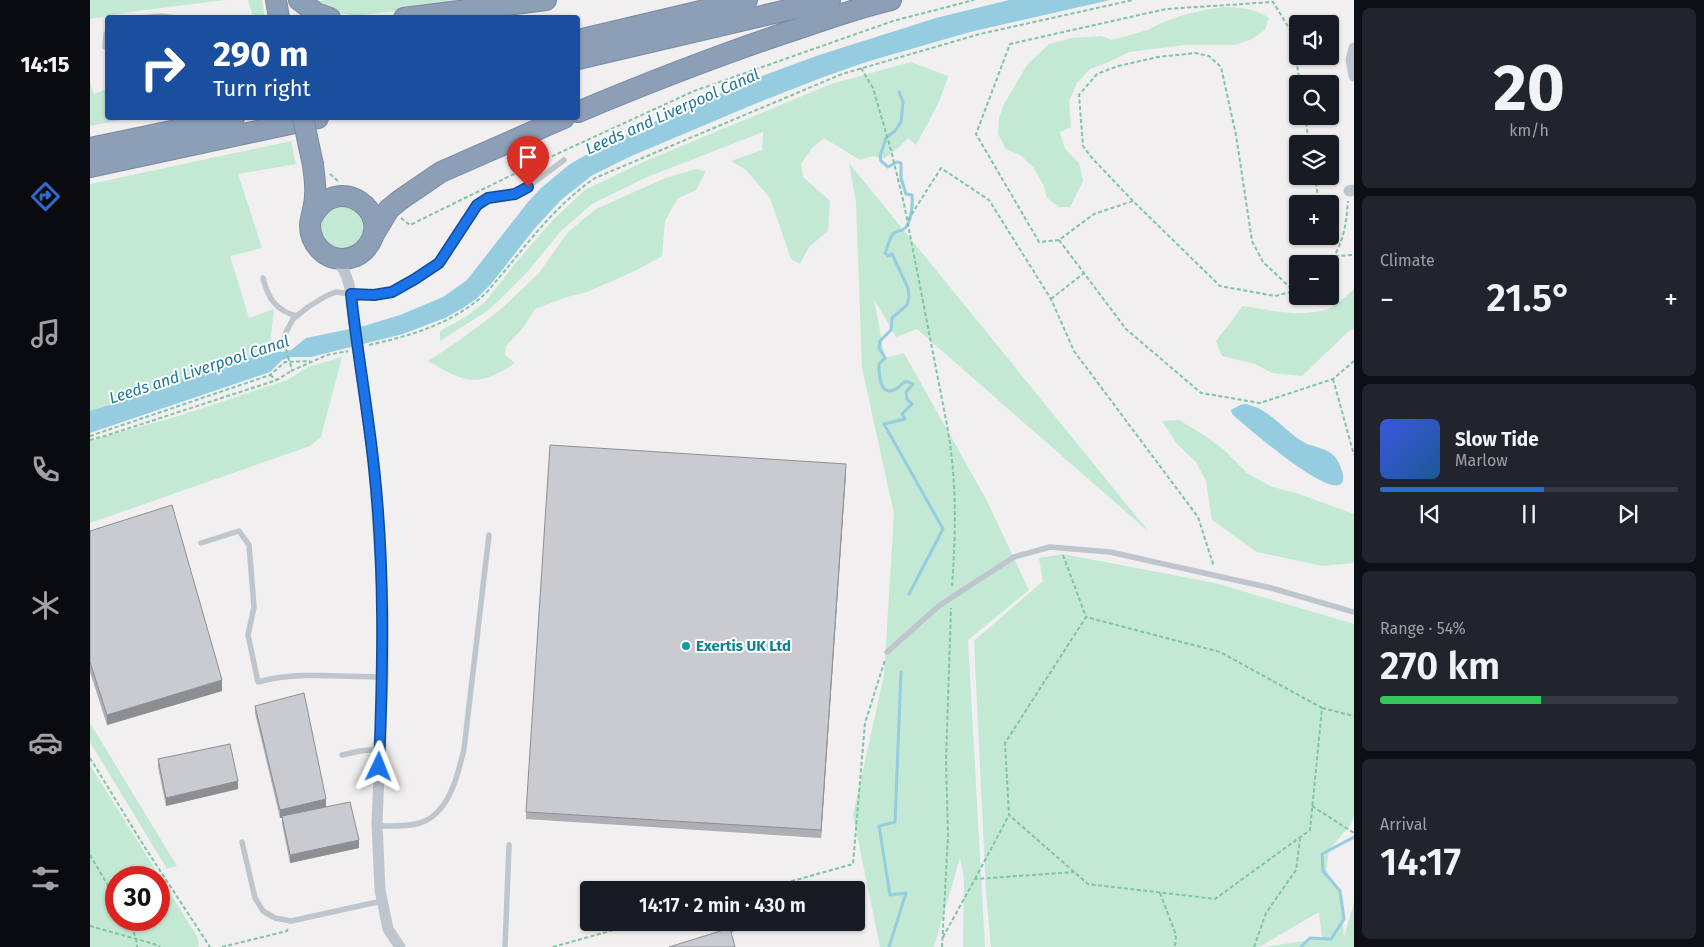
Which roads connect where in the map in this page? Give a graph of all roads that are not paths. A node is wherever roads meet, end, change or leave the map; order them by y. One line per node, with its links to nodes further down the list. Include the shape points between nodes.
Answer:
1 (276, 0): 8 (highway)
2 (283, 0): 9 (highway)
3 (299, 0): 10 (highway)
4 (546, 0): 11 (highway)
5 (747, 0): 12 (highway)
6 (830, 0): 14 (highway)
7 (891, 0): 16 (highway, via 753,43)
8 (278, 15)
9 (285, 15)
10 (323, 15)
11 (428, 15)
12 (580, 40)
13 (1354, 48): 15 (street, via 1351,60)
14 (580, 59)
15 (1354, 76)
16 (580, 111)
17 (224, 120): 21 (highway)
18 (303, 120): 23 (highway, bridge)
19 (309, 120): 24 (highway)
20 (559, 120): 27 (highway, via 441,172 388,209)
21 (90, 148)
22 (564, 160): 30 (lane, via 515,194 488,198 477,205 439,263 415,279 392,292 374,295)
23 (313, 165): 25 (highway, via 324,181); 26 (highway, via 315,195)
24 (90, 168)
25 (344, 195): 26 (highway, via 324,201); 27 (highway, via 355,198 367,208 374,223)
26 (312, 217): 28 (highway, via 313,241 324,253)
27 (369, 242): 28 (highway, via 358,255); 30 (street, via 354,270)
28 (335, 258): 30 (street, via 345,272)
29 (263, 278): 31 (lane, via 273,304)
30 (351, 292): 31 (lane, via 336,292 308,306); 37 (street, bridge, via 374,467 383,609)
31 (297, 316): 32 (lane)
32 (283, 342)
33 (490, 536): 40 (lane, via 458,775 443,807 433,816 421,823)
34 (201, 543): 37 (lane, via 239,531 250,545 254,608 248,635 258,682 311,676)
35 (1354, 612): 36 (lane, via 1272,588 1110,552 1050,548 1014,557 940,605)
36 (887, 652)
37 (383, 678): 38 (street)
38 (380, 749): 39 (lane); 40 (street)
39 (342, 755)
40 (377, 826): 43 (street)
41 (242, 842): 43 (lane, via 255,898 263,911 275,918 291,920)
42 (509, 845): 47 (lane)
43 (382, 901): 46 (street, via 388,929)
44 (726, 931): 45 (lane)
45 (719, 933)
46 (400, 947)
47 (505, 947)

